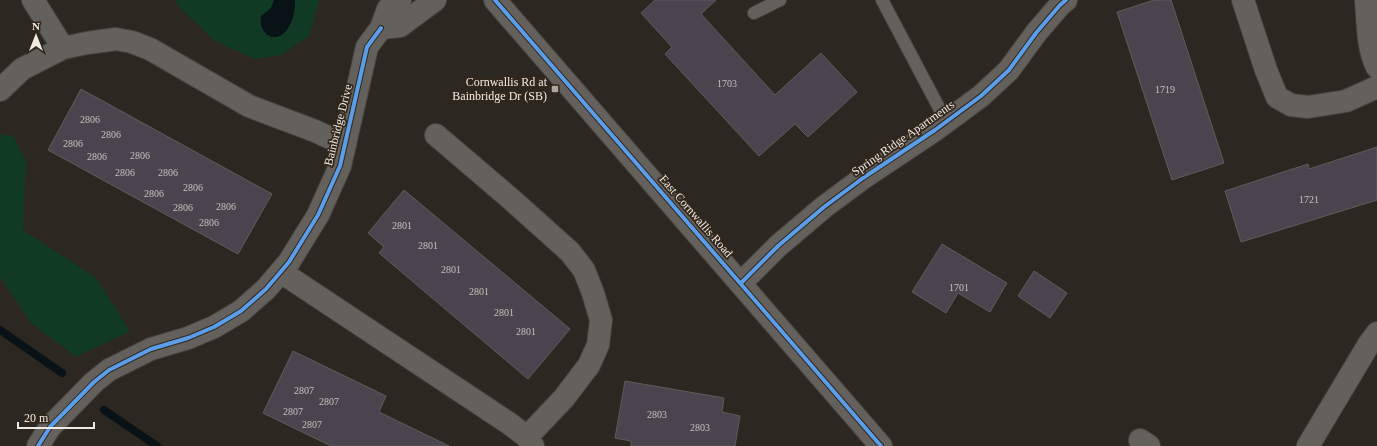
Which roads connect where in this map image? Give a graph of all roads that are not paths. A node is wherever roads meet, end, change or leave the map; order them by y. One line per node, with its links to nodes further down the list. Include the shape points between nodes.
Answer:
1 (33, 0): 12 (street)
2 (400, 0): 11 (street, Bainbridge Drive, via 388,9)
3 (435, 0): 11 (street, via 400,26)
4 (495, 0): 20 (street, East Cornwallis Road)
5 (780, 0): 10 (lane)
6 (882, 0): 16 (lane, Spring Ridge Apartments)
7 (1066, 0): 16 (street, Spring Ridge Apartments, via 1036,33 1009,70 981,96)
8 (1243, 0): 14 (street, via 1277,97 1290,105 1308,107 1346,101)
9 (1366, 0): 13 (street, via 1368,29)
10 (754, 13)
11 (381, 28): 18 (street, Bainbridge Drive, via 367,47)
12 (62, 48): 15 (street, Bainbridge Drive, via 22,69); 18 (street, Bainbridge Drive, via 116,39 132,42 150,49 249,106)
13 (1377, 67)
14 (1377, 87)
15 (0, 90)
16 (946, 121): 20 (street, Spring Ridge Apartments, via 824,208 778,246)
17 (436, 135): 22 (street, via 570,252 584,270 593,293 601,320 598,344 589,365)
18 (345, 145): 19 (street, Bainbridge Drive, via 340,166 318,215)
19 (281, 272): 22 (street, via 510,424); 23 (street, Bainbridge Drive, via 241,311 214,327 151,349 109,370 50,427)
20 (740, 283): 24 (street, East Cornwallis Road)
21 (1377, 332): 25 (street)
22 (530, 442)
23 (38, 446)
24 (881, 446)
25 (1308, 446)

